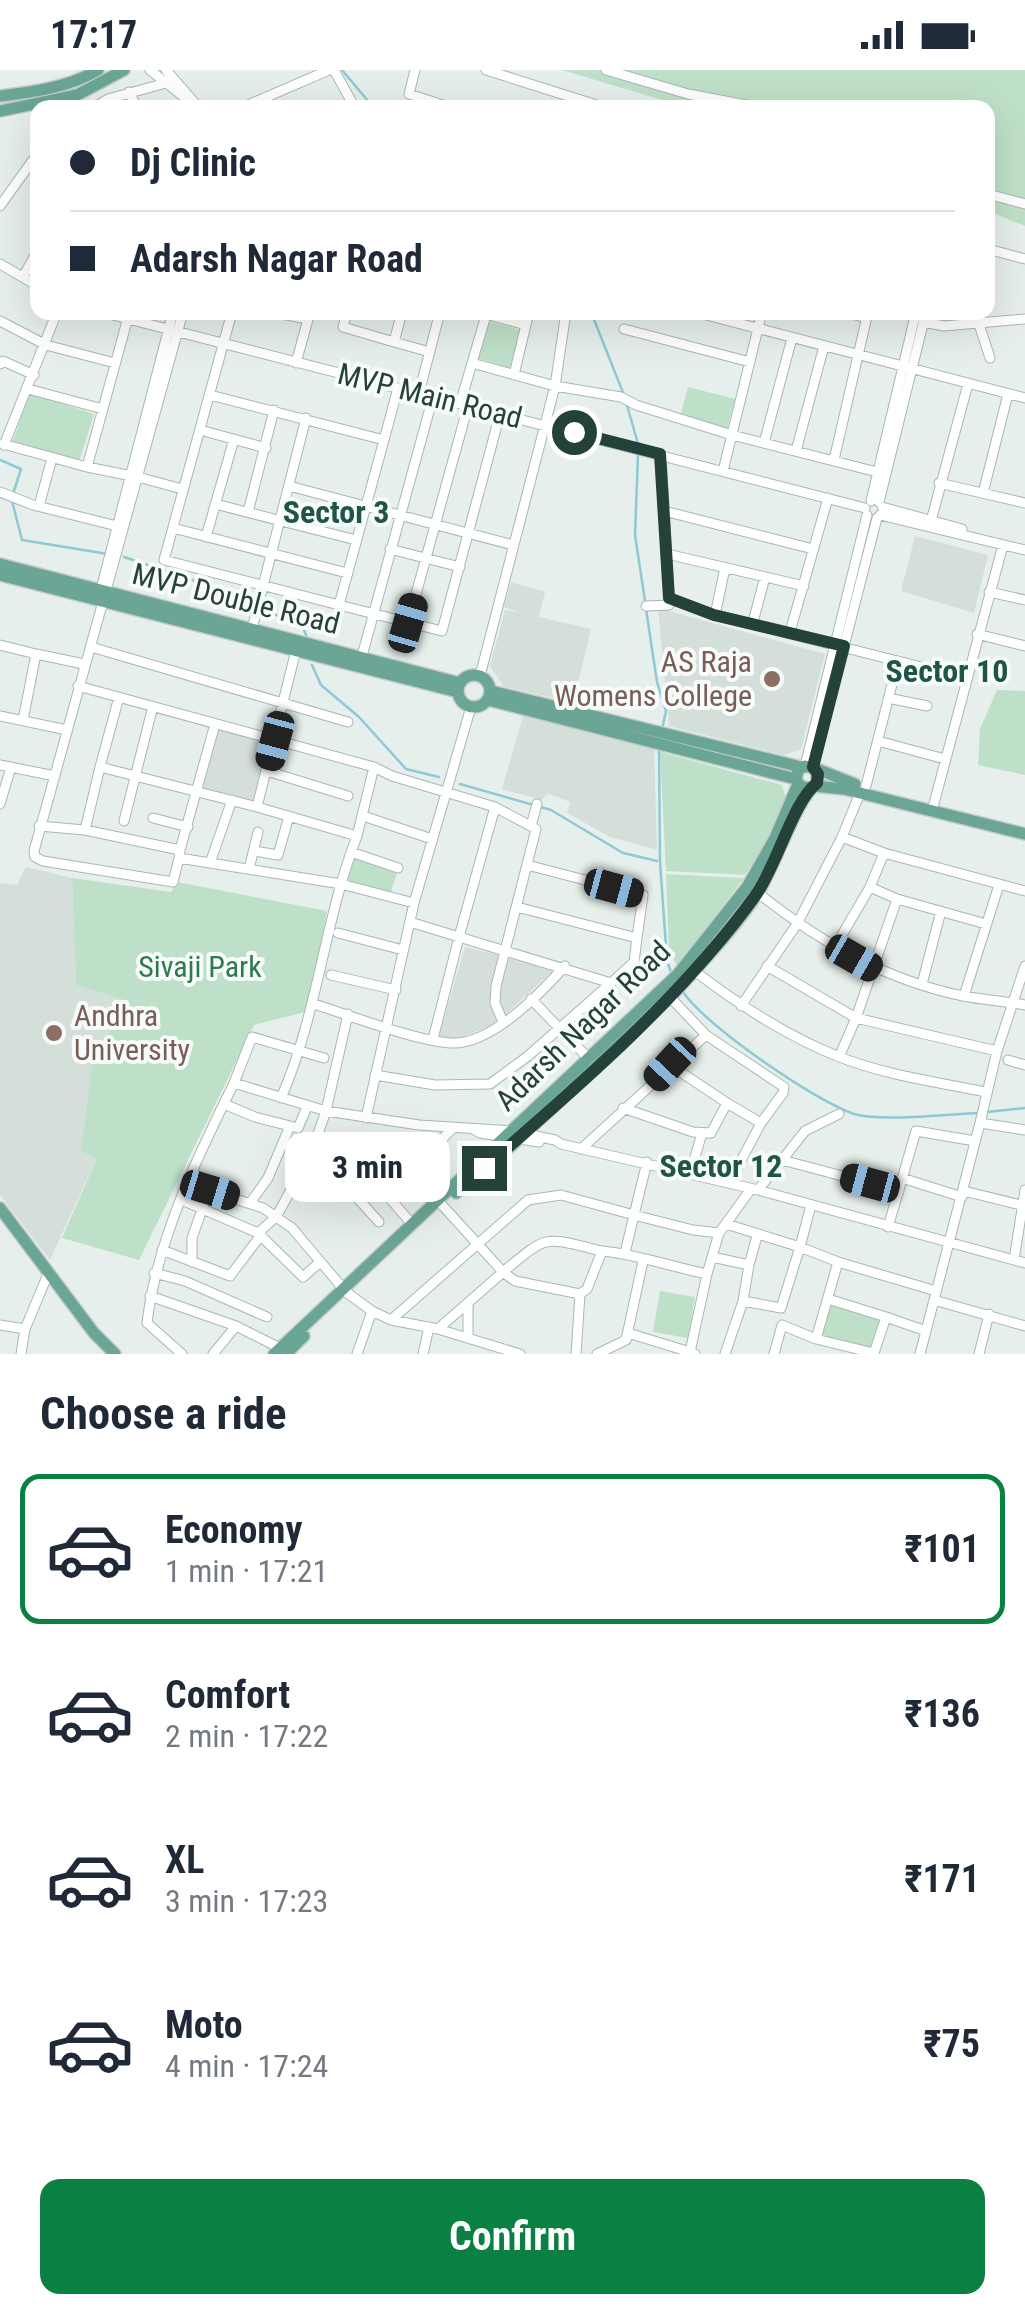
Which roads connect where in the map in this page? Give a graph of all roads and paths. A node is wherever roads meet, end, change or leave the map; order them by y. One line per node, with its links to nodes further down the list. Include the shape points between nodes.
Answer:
1 (98, 70): 11 (main road, via 50,88)
2 (124, 70): 12 (main road, via 101,85)
3 (150, 70): 9 (street)
4 (166, 70): 16 (street)
5 (329, 70): 17 (street); 18 (street)
6 (415, 70): 19 (street, via 410,94)
7 (486, 70): 20 (street)
8 (606, 70): 21 (street)
9 (166, 83): 10 (street); 15 (street)
10 (130, 92): 13 (street); 14 (street)
11 (0, 96)
12 (50, 100)
13 (112, 100)
14 (133, 100)
15 (188, 100)
16 (189, 100)
17 (258, 100)
18 (350, 100)
19 (428, 100)
20 (574, 100)
21 (720, 100)
22 (30, 104): 23 (main road)
23 (0, 111)
24 (28, 165): 27 (street)
25 (995, 196): 26 (street)
26 (1025, 204)
27 (0, 206)
28 (995, 251): 29 (street)
29 (1025, 259)
30 (0, 264): 32 (street)
31 (30, 264): 32 (street)
32 (23, 277): 33 (street)
33 (30, 281)
34 (1025, 318): 57 (street)
35 (54, 320): 66 (street)
36 (124, 320): 75 (street)
37 (131, 320): 62 (street, MVP Main Road)
38 (174, 320): 62 (street)
39 (179, 320): 62 (street)
40 (230, 320): 65 (street)
41 (308, 320): 72 (street)
42 (345, 320): 64 (street, via 343,328)
43 (400, 320): 64 (street)
44 (438, 320): 68 (street)
45 (481, 320): 73 (street)
46 (506, 320): 59 (street)
47 (528, 320): 59 (street)
48 (565, 320): 80 (street)
49 (725, 320): 61 (street)
50 (760, 320): 61 (street)
51 (866, 320): 69 (street)
52 (915, 320): 76 (street)
53 (923, 320): 76 (street)
54 (931, 320): 55 (street, via 944,326)
55 (969, 320)
56 (978, 320): 70 (street)
57 (986, 320)
58 (0, 321): 66 (street)
59 (526, 325): 78 (street)
60 (624, 329): 71 (street)
61 (758, 329): 63 (street); 71 (street)
62 (173, 332): 65 (street, MVP Main Road); 108 (street)
63 (792, 338): 67 (street); 98 (street)
64 (394, 342): 68 (street)
65 (222, 344): 72 (street, MVP Main Road); 83 (street)
66 (46, 345): 75 (street); 77 (street)
67 (824, 346): 69 (street); 101 (street)
68 (430, 352): 84 (street)
69 (858, 355): 76 (street); 104 (street)
70 (990, 358)
71 (750, 362): 95 (street)
72 (296, 363): 81 (street, MVP Main Road)
73 (472, 363): 78 (street); 88 (street)
74 (0, 364): 77 (street)
75 (115, 364): 89 (street)
76 (907, 368): 79 (street); 107 (street); 119 (street)
77 (34, 375): 82 (street)
78 (514, 375): 80 (street)
79 (968, 384): 85 (street); 109 (street)
80 (555, 386): 93 (street); 95 (street, via 621,397)
81 (398, 388): 84 (street, MVP Main Road); 97 (street)
82 (28, 390): 89 (street); 99 (street)
83 (210, 394): 90 (street); 94 (street)
84 (419, 394): 86 (street, MVP Main Road)
85 (1008, 394): 87 (street); 112 (street)
86 (432, 397): 88 (street, MVP Main Road); 122 (street)
87 (1025, 398)
88 (464, 405): 91 (street, MVP Main Road); 125 (street)
89 (102, 409): 105 (street)
90 (274, 410): 92 (street); 100 (street)
91 (500, 414): 93 (street, MVP Main Road); 128 (street)
92 (306, 418): 97 (street); 110 (street)
93 (546, 425): 102 (street, MVP Main Road); 132 (street)
94 (200, 430): 96 (street); 111 (street)
95 (732, 435): 98 (street); 106 (street)
96 (234, 439): 100 (street); 116 (street)
97 (384, 440): 118 (street)
98 (764, 443): 101 (street)
99 (2, 444): 103 (street)
100 (266, 448): 121 (street)
101 (796, 451): 104 (street)
102 (660, 454): 106 (street, MVP Main Road); 120 (street)
103 (52, 458): 105 (street); 117 (street)
104 (834, 460): 107 (street)
105 (87, 468): 108 (street)
106 (724, 470): 114 (street, MVP Main Road)
107 (878, 472): 119 (street)
108 (135, 477): 111 (street); 126 (street); 149 (street)
109 (940, 483): 112 (street); 124 (street)
110 (289, 486): 118 (street); 123 (street)
111 (182, 490): 127 (street)
112 (983, 494): 115 (street)
113 (8, 495): 117 (street)
114 (828, 498): 119 (street, MVP Main Road); 135 (street)
115 (1025, 503)
116 (215, 504): 121 (street); 129 (street)
117 (39, 506): 126 (street)
118 (366, 507): 122 (street); 130 (street)
119 (874, 509): 124 (street); 131 (street, MVP Main Road); 163 (street)
120 (664, 511): 135 (street); 137 (street)
121 (248, 512): 123 (street)
122 (399, 516): 125 (street); 134 (street)
123 (280, 520): 130 (street); 136 (street)
124 (931, 521): 133 (street)
125 (436, 525): 128 (street); 138 (street)
126 (118, 526): 149 (street)
127 (173, 528): 129 (street); 146 (street, via 164,560)
128 (468, 534): 132 (street); 140 (street)
129 (206, 537): 136 (street)
130 (356, 540): 142 (street)
131 (1002, 545): 133 (street, MVP Main Road); 148 (street)
132 (512, 546): 170 (street)
133 (1025, 548)
134 (390, 549): 138 (street); 154 (street)
135 (813, 549): 147 (street)
136 (272, 554): 142 (street); 146 (street)
137 (667, 554): 141 (street); 150 (street)
138 (426, 558): 140 (street); 157 (street)
139 (0, 564): 145 (main road, MVP Double Road)
140 (460, 567): 157 (street, via 442,631)
141 (725, 568): 144 (street); 155 (street)
142 (347, 572): 152 (street)
143 (0, 575): 145 (main road, MVP Double Road)
144 (765, 577): 147 (street); 156 (street)
145 (44, 581): 149 (main road, MVP Double Road)
146 (263, 585): 152 (street); 158 (street)
147 (804, 586): 159 (street)
148 (989, 592): 151 (street); 160 (street)
149 (103, 596): 158 (main road, MVP Double Road); 162 (main road, MVP Double Road); 165 (street)
150 (672, 600): 153 (street); 155 (street)
151 (1025, 600)
152 (339, 605): 154 (street)
153 (646, 606)
154 (372, 614): 157 (street); 167 (street)
155 (714, 615): 156 (street)
156 (754, 622): 159 (street)
157 (408, 623)
158 (252, 629): 162 (main road, MVP Double Road)
159 (790, 632): 163 (street)
160 (977, 634): 164 (street); 171 (street)
161 (0, 644): 166 (street)
162 (298, 645): 167 (main road, MVP Double Road); 178 (street)
163 (841, 645): 168 (street); 195 (street)
164 (1025, 646)
165 (91, 648): 169 (street); 178 (street)
166 (36, 654): 169 (street); 182 (street)
167 (360, 661): 173 (main road, MVP Double Road)
168 (898, 662): 171 (street); 176 (street)
169 (84, 664): 172 (street)
170 (480, 676): 173 (main road, via 469,676); 174 (main road)
171 (965, 678): 188 (street)
172 (78, 686): 175 (street); 185 (street)
173 (459, 688): 180 (main road)
174 (489, 696): 180 (main road); 195 (main road)
175 (119, 697): 177 (street); 190 (street)
176 (888, 698): 179 (street); 186 (street)
177 (154, 706): 184 (street); 193 (street)
178 (283, 706): 183 (street); 187 (street)
179 (927, 706)
180 (471, 708): 198 (street)
181 (0, 716): 182 (street)
182 (22, 720): 185 (street)
183 (348, 722)
184 (216, 724): 187 (street); 197 (street)
185 (67, 730): 194 (street)
186 (878, 740): 188 (street); 196 (street)
187 (275, 741): 191 (street); 192 (street)
188 (944, 759): 205 (street)
189 (6, 766): 194 (street); 201 (street)
190 (100, 767): 193 (street); 214 (street)
191 (374, 767): 198 (street); 207 (street)
192 (266, 771): 199 (street); 203 (street)
193 (134, 775): 197 (street); 209 (street)
194 (55, 776): 210 (street)
195 (808, 776): 196 (main road); 232 (main road, Adarsh Nagar Road); 250 (main road, Adarsh Nagar Road, via 747,887)
196 (863, 790): 205 (main road); 218 (street)
197 (198, 792): 200 (street); 212 (street)
198 (446, 792): 204 (street); 219 (street)
199 (348, 796)
200 (232, 800): 203 (street); 224 (street)
201 (0, 804)
202 (537, 804): 211 (street)
203 (257, 807): 206 (street)
204 (495, 807): 211 (street); 241 (street)
205 (933, 808): 213 (main road); 216 (main road)
206 (289, 816): 217 (street); 220 (street, via 278,855)
207 (362, 816): 217 (street); 219 (street)
208 (154, 818): 212 (street)
209 (124, 821)
210 (39, 826): 214 (street); 223 (street, via 34,851 43,860 174,882)
211 (530, 826): 225 (street, via 536,830)
212 (188, 827): 223 (street)
213 (1025, 827)
214 (86, 830): 223 (street)
215 (258, 832): 220 (street)
216 (1025, 834)
217 (357, 836): 221 (street)
218 (842, 837): 222 (street); 238 (street)
219 (432, 839): 234 (street)
220 (254, 850): 226 (street)
221 (350, 852): 227 (street); 228 (street)
222 (884, 853): 229 (street); 230 (street)
223 (179, 854): 224 (street)
224 (210, 863): 226 (street)
225 (527, 865): 235 (street); 242 (street, via 643,895)
226 (249, 868): 228 (street)
227 (398, 868)
228 (342, 884): 234 (street); 259 (street)
229 (1000, 885): 231 (street); 239 (street)
230 (870, 887): 233 (street); 243 (street)
231 (1025, 892)
232 (758, 893): 238 (street); 250 (main road, Adarsh Nagar Road)
233 (896, 899): 236 (street); 249 (street)
234 (414, 903): 237 (street)
235 (517, 906): 242 (street); 245 (street)
236 (941, 911): 239 (street); 253 (street)
237 (410, 922): 241 (street); 244 (street)
238 (797, 924): 243 (street); 247 (street)
239 (986, 924): 256 (street)
240 (338, 933): 244 (street)
241 (459, 936): 245 (street); 268 (street)
242 (637, 938): 252 (street, via 634,962)
243 (835, 947): 249 (street)
244 (403, 950): 254 (street)
245 (504, 950): 246 (street); 264 (street, via 495,1004)
246 (565, 966): 252 (street); 257 (street)
247 (766, 966): 261 (street); 263 (street)
248 (1025, 966): 258 (street)
249 (873, 969): 253 (street); 263 (street)
250 (686, 973): 255 (main road, Adarsh Nagar Road); 261 (street)
251 (331, 975): 254 (street)
252 (611, 983): 266 (street)
253 (922, 984): 256 (street)
254 (396, 990): 265 (street)
255 (668, 992): 267 (street); 274 (main road, Adarsh Nagar Road)
256 (964, 996): 258 (street)
257 (531, 999): 264 (street); 266 (street)
258 (1012, 1002): 260 (street); 270 (street)
259 (314, 1004): 262 (street); 269 (street)
260 (1025, 1005)
261 (741, 1006): 271 (street)
262 (348, 1014): 265 (street); 285 (street)
263 (856, 1018): 270 (street); 271 (street)
264 (504, 1022): 268 (street, via 453,1044)
265 (386, 1026): 268 (street); 277 (street)
266 (560, 1028): 274 (street); 277 (street, via 490,1084 435,1085)
267 (706, 1035): 275 (street); 289 (street, via 784,1088)
268 (433, 1039)
269 (298, 1050): 272 (street); 278 (street, via 252,1038); 280 (street)
270 (997, 1051): 279 (street)
271 (839, 1057): 279 (street)
272 (324, 1058)
273 (1008, 1060): 276 (street)
274 (592, 1063): 295 (main road, Adarsh Nagar Road)
275 (670, 1064): 281 (street); 284 (street)
276 (1025, 1065)
277 (375, 1075): 287 (street)
278 (234, 1083): 280 (street); 282 (street)
279 (986, 1095): 288 (street)
280 (281, 1098): 283 (street)
281 (728, 1103): 289 (street); 294 (street, via 710,1134)
282 (224, 1104): 290 (street); 306 (street)
283 (307, 1107): 285 (street); 290 (street, via 298,1128)
284 (623, 1108): 294 (street); 299 (street)
285 (326, 1111): 287 (street); 301 (street)
286 (839, 1114): 302 (street, via 805,1131)
287 (366, 1118): 291 (street)
288 (981, 1120): 292 (street); 296 (street)
289 (761, 1124): 307 (street)
290 (290, 1126): 314 (street)
291 (453, 1128): 293 (street); 324 (street, via 387,1195)
292 (1025, 1130)
293 (479, 1132): 295 (street); 300 (main road)
294 (702, 1133): 304 (street)
295 (513, 1138): 297 (street); 297 (street); 298 (street); 300 (main road, Adarsh Nagar Road); 315 (main road, Adarsh Nagar Road)
296 (974, 1141): 305 (street, via 916,1131); 312 (street)
297 (542, 1143): 298 (street)
298 (561, 1144): 299 (street)
299 (581, 1148): 303 (street)
300 (488, 1153): 324 (main road, Adarsh Nagar Road)
301 (312, 1154): 322 (street); 323 (street)
302 (782, 1160): 309 (street); 311 (street)
303 (646, 1162): 304 (street); 320 (street)
304 (690, 1174): 307 (street)
305 (902, 1178): 311 (street); 312 (street)
306 (189, 1184): 308 (street); 313 (street)
307 (730, 1184): 309 (street)
308 (210, 1190): 314 (street); 319 (street)
309 (754, 1190): 316 (street); 326 (street)
310 (1025, 1190): 317 (street)
311 (899, 1191): 325 (street)
312 (963, 1194): 317 (street); 329 (street)
313 (182, 1200): 319 (street); 332 (street)
314 (250, 1203): 322 (street)
315 (442, 1205): 330 (street); 346 (main road, Adarsh Nagar Road)
316 (810, 1205): 325 (street); 331 (street)
317 (1024, 1206): 339 (street)
318 (0, 1208): 345 (main road)
319 (202, 1210): 327 (street); 337 (street)
320 (634, 1215): 326 (street, via 692,1230); 330 (street, via 561,1195 528,1200); 334 (street)
321 (0, 1216): 345 (main road)
322 (276, 1217): 327 (street); 340 (street)
323 (379, 1222)
324 (411, 1223): 346 (main road, Adarsh Nagar Road)
325 (888, 1227): 329 (street)
326 (723, 1228): 328 (street); 335 (street)
327 (260, 1234): 337 (street, via 230,1276); 340 (street, via 303,1276)
328 (757, 1236): 331 (street); 341 (street)
329 (951, 1242): 339 (street); 348 (street)
330 (478, 1244): 342 (street); 358 (street)
331 (800, 1247): 338 (street); 353 (street)
332 (162, 1250): 337 (street); 343 (street)
333 (602, 1250): 334 (street); 342 (street, via 540,1241); 347 (street)
334 (625, 1253): 336 (street)
335 (712, 1256): 341 (street); 344 (street)
336 (644, 1261): 344 (street); 366 (street)
337 (192, 1262)
338 (838, 1262): 348 (street); 350 (street)
339 (1020, 1262)
340 (319, 1263): 346 (street)
341 (750, 1265): 351 (street)
342 (503, 1272): 347 (street, via 514,1281); 352 (street)
343 (154, 1273): 349 (street); 356 (street)
344 (707, 1274): 370 (street)
345 (46, 1276): 364 (street); 372 (main road); 373 (main road)
346 (344, 1290): 354 (street); 369 (main road, Adarsh Nagar Road)
347 (580, 1294): 379 (street)
348 (935, 1295): 355 (street); 365 (street)
349 (150, 1296): 361 (street); 374 (street, via 147,1323)
350 (828, 1298): 357 (street); 368 (street)
351 (742, 1301): 353 (street); 381 (street)
352 (468, 1303): 363 (street); 367 (street)
353 (781, 1308): 360 (street)
354 (372, 1312): 358 (street); 376 (street)
355 (988, 1314): 362 (street); 385 (street)
356 (267, 1316)
357 (886, 1317): 365 (street); 383 (street)
358 (390, 1320): 363 (street)
359 (0, 1325): 364 (street)
360 (782, 1325): 368 (street); 382 (street)
361 (236, 1326): 369 (street); 375 (street)
362 (1025, 1326)
363 (434, 1328): 367 (street); 377 (street)
364 (25, 1329): 371 (street)
365 (926, 1331): 384 (street)
366 (628, 1333): 370 (street); 380 (street)
367 (468, 1338): 378 (street)
368 (816, 1339): 383 (street)
369 (283, 1352)
370 (693, 1353)
371 (22, 1354)
372 (106, 1354)
373 (115, 1354)
374 (182, 1354)
375 (214, 1354)
376 (357, 1354)
377 (423, 1354)
378 (520, 1354)
379 (576, 1354)
380 (597, 1354)
381 (725, 1354)
382 (774, 1354)
383 (874, 1354)
384 (920, 1354)
385 (979, 1354)

